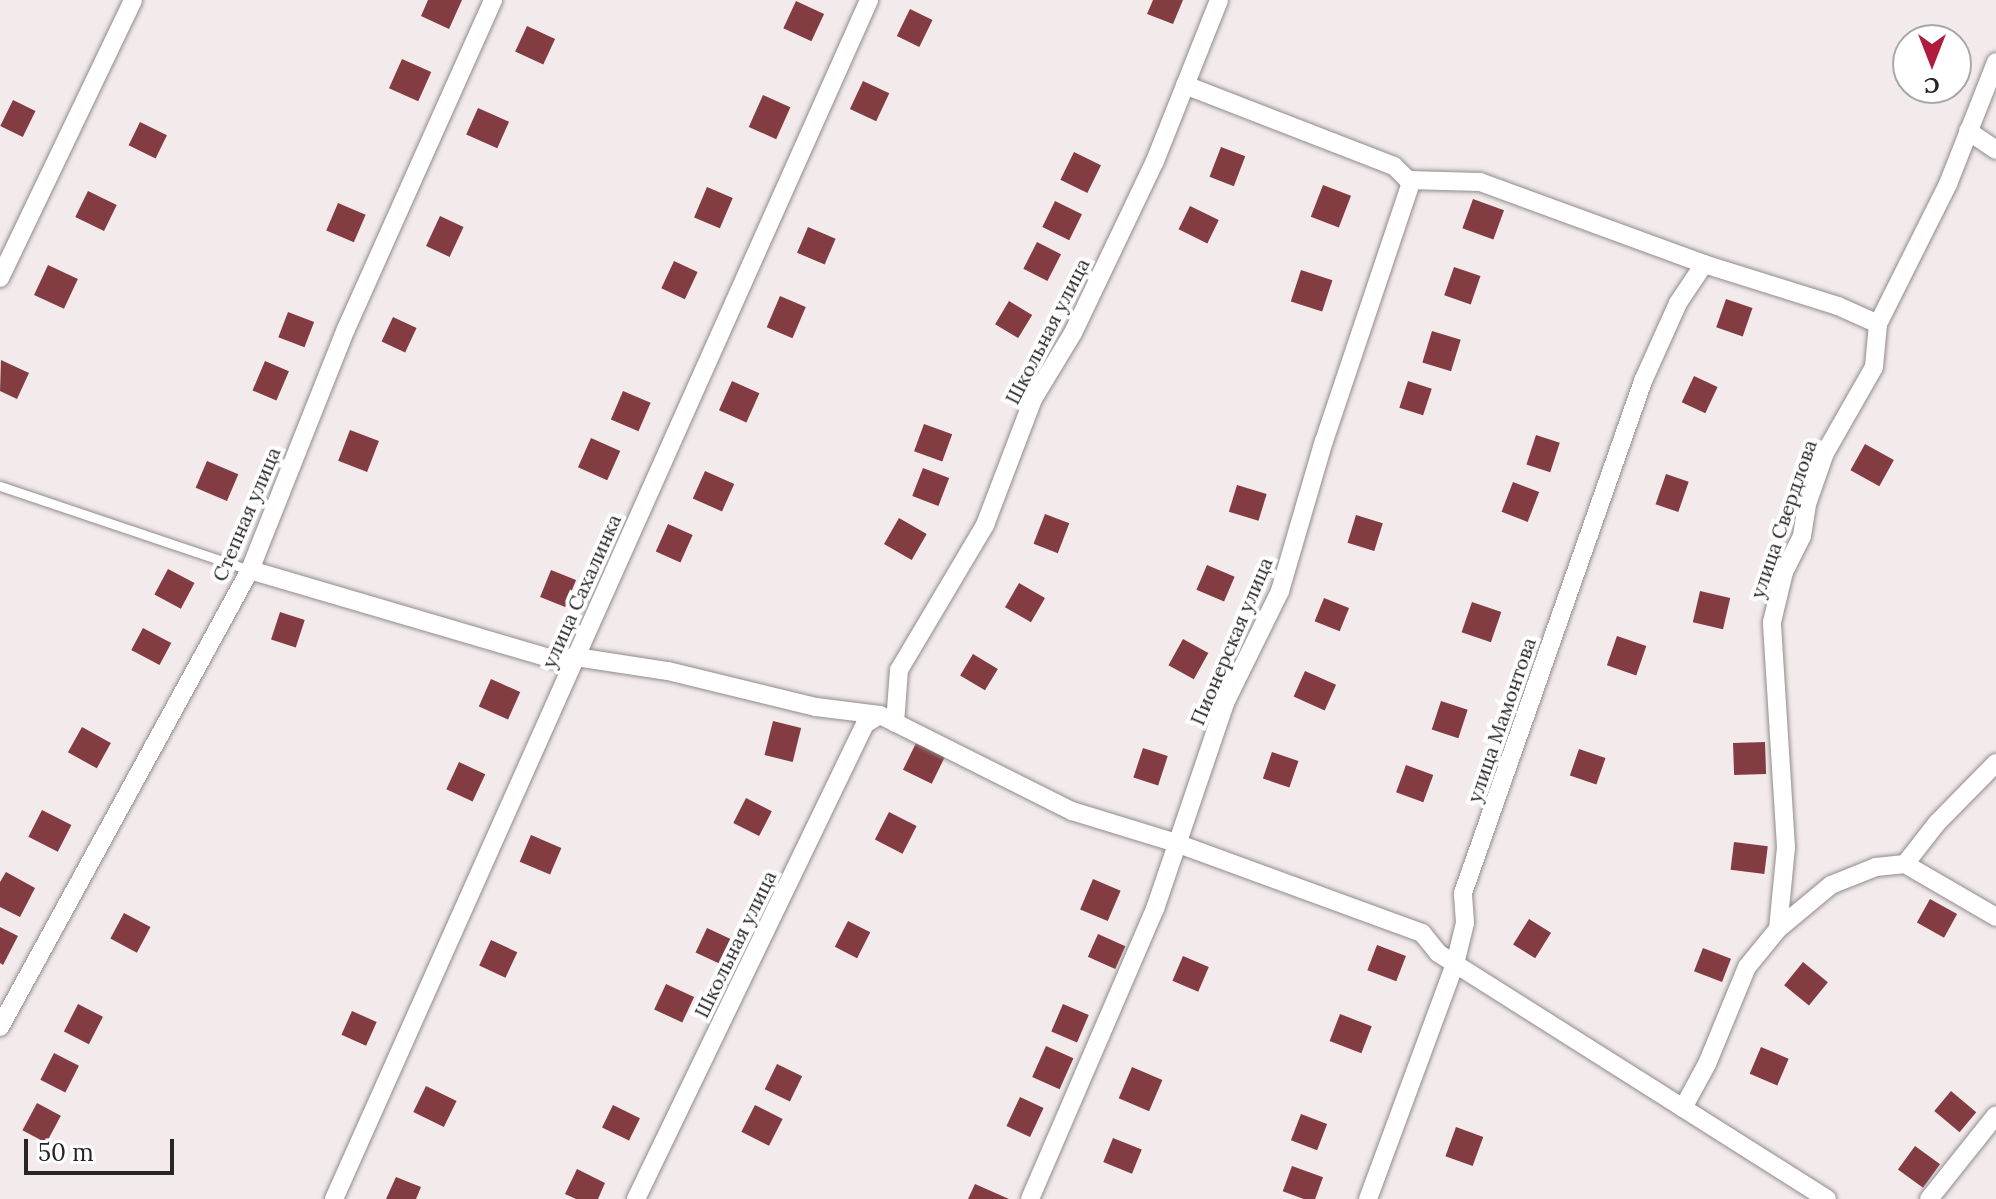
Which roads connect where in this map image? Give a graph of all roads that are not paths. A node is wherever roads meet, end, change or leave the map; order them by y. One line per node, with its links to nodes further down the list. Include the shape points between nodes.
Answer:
1 (133, 0): 11 (street)
2 (493, 0): 14 (street, Степная улица, via 346,329)
3 (869, 0): 15 (street, улица Сахалинка)
4 (1219, 0): 6 (street, Школьная улица)
5 (1996, 62): 7 (street, улица Свердлова)
6 (1185, 85): 9 (street, via 1394,166); 16 (street, Школьная улица, via 1073,333 1033,399 985,525 899,670)
7 (1968, 131): 8 (street); 12 (street, улица Свердлова, via 1948,184)
8 (1996, 150)
9 (1412, 180): 10 (street, via 1480,182); 18 (street, Пионерская улица, via 1280,591 1225,703 1186,827)
10 (1704, 264): 12 (street); 22 (street, улица Мамонтова, via 1678,303 1643,381 1463,893 1465,923)
11 (0, 278)
12 (1878, 324): 21 (street, улица Свердлова, via 1874,367 1825,453 1772,622 1786,847)
13 (0, 486): 14 (lane)
14 (250, 570): 15 (street, via 552,659); 23 (street, Степная улица)
15 (576, 657): 16 (street, via 668,671); 27 (street, улица Сахалинка)
16 (888, 719): 18 (street, via 1072,811); 28 (street, Школьная улица, via 865,724)
17 (1996, 763): 19 (street)
18 (1176, 843): 22 (street, via 1422,933); 29 (street, Пионерская улица, via 1155,909)
19 (1905, 864): 20 (street); 21 (street, via 1876,867 1831,885)
20 (1996, 917)
21 (1778, 929): 24 (street, via 1747,967)
22 (1455, 964): 24 (street); 30 (street, улица Мамонтова)
23 (0, 1027)
24 (1683, 1108): 26 (street)
25 (1996, 1115): 32 (street)
26 (1798, 1192): 31 (street)
27 (334, 1199)
28 (636, 1199)
29 (1030, 1199)
30 (1368, 1199)
31 (1827, 1199)
32 (1929, 1199)

